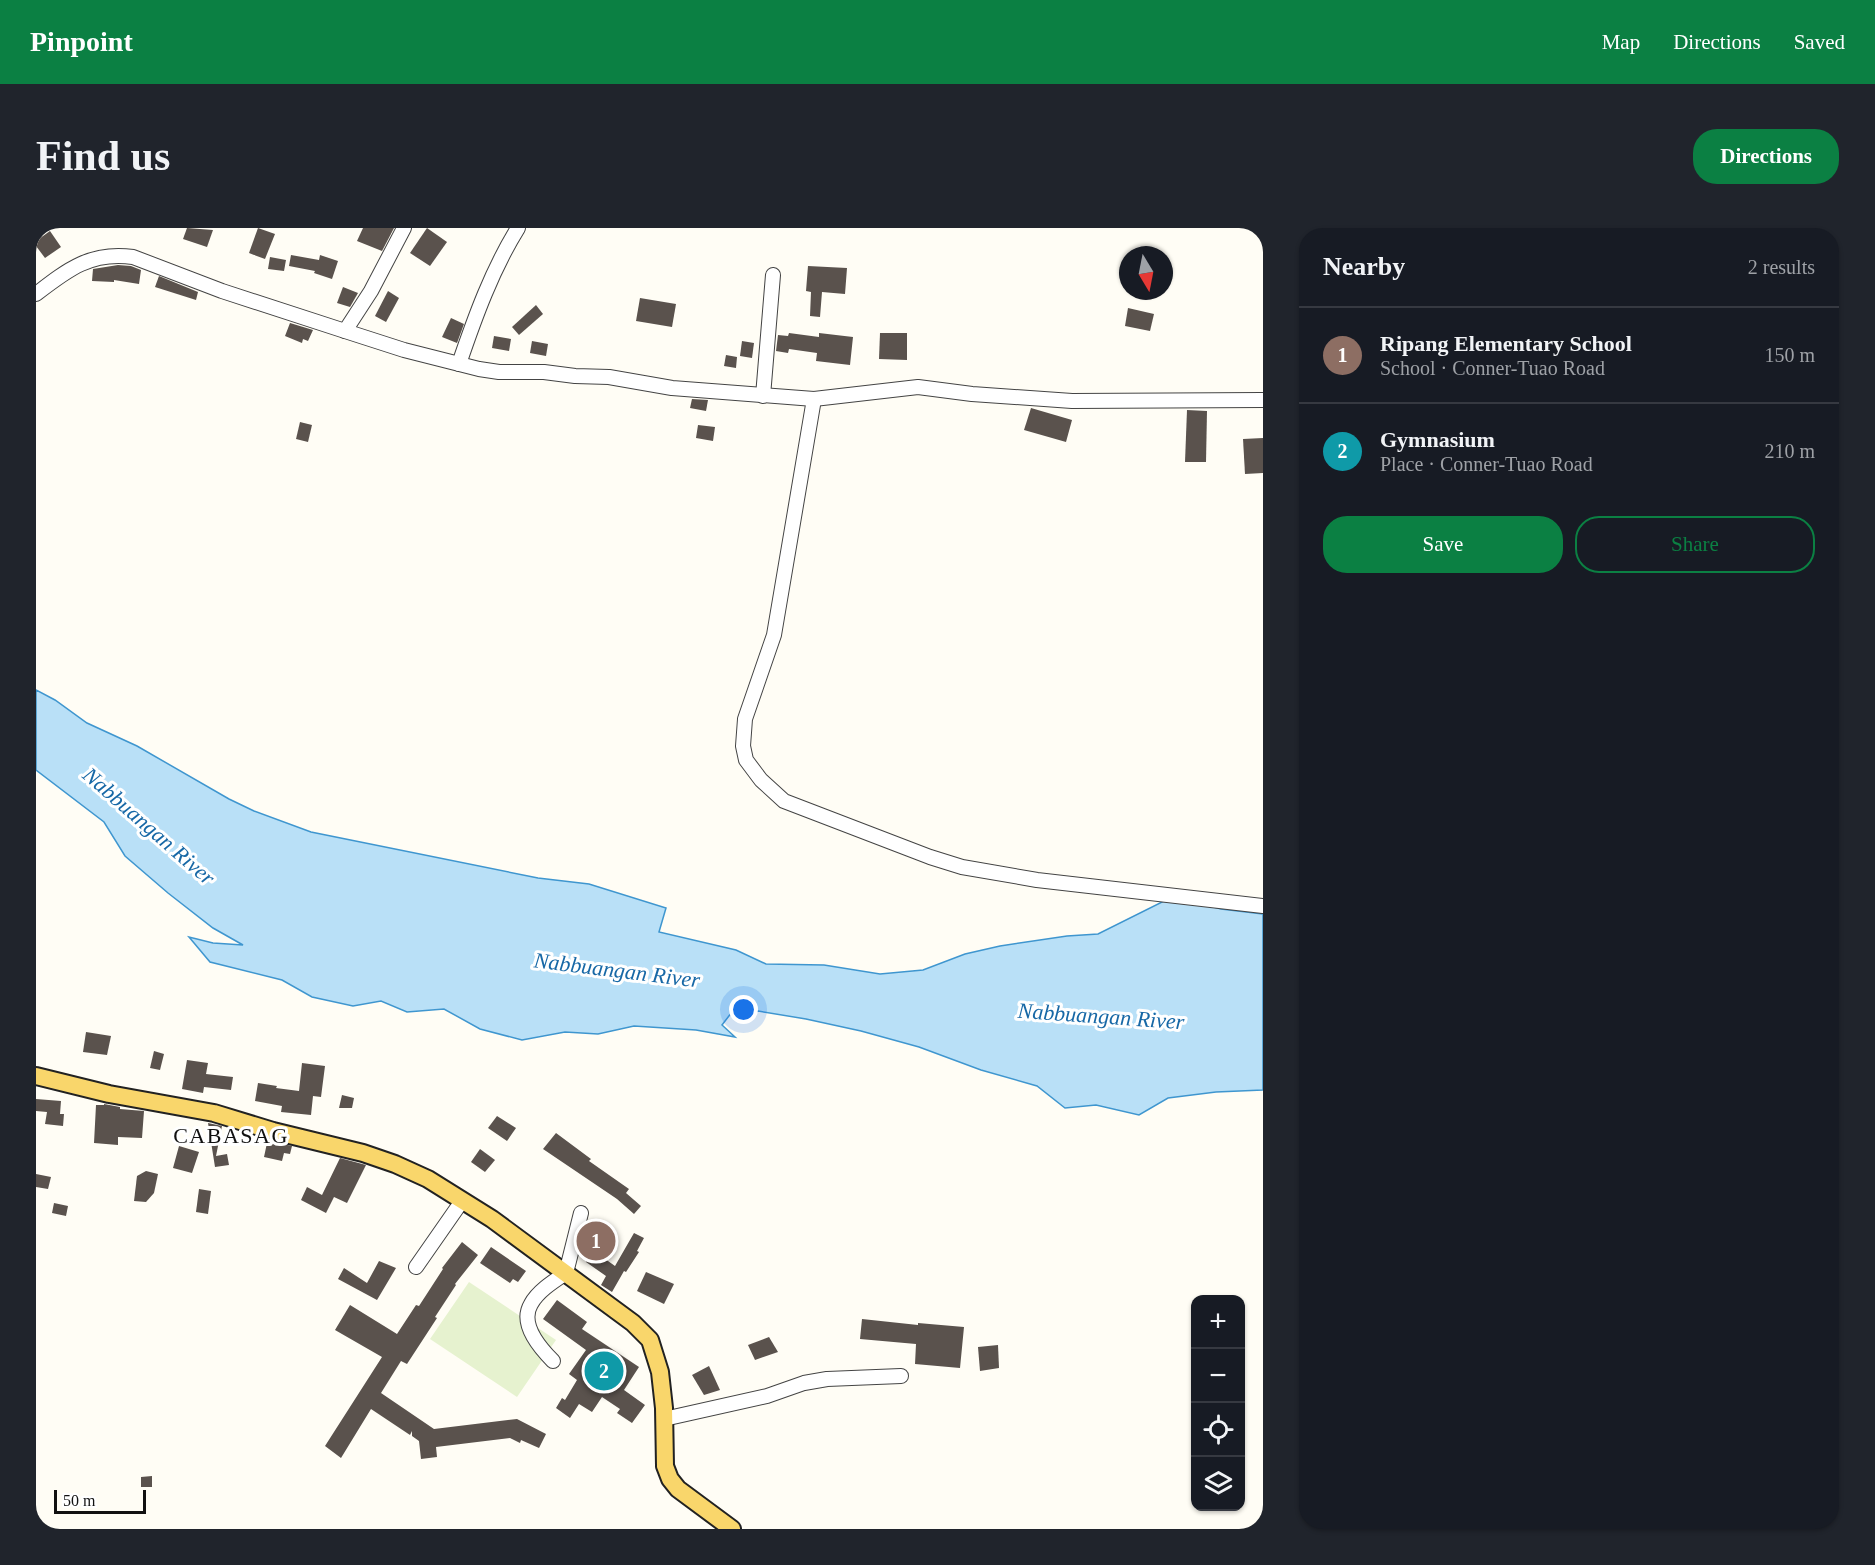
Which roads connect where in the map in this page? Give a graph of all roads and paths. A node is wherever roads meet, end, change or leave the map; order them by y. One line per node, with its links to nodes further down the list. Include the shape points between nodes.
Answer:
1 (404, 228): 5 (street)
2 (518, 228): 6 (street, via 504,249 476,312)
3 (773, 275): 7 (street)
4 (36, 294): 5 (street, via 81,263 96,258 133,257)
5 (345, 331): 6 (street)
6 (459, 364): 7 (street, via 500,372 609,377 672,388)
7 (763, 396): 8 (street)
8 (814, 399): 9 (street, via 918,387 1072,401); 10 (street, via 774,635 745,719 742,746 746,760 761,780 784,801 962,867 1037,880)
9 (1263, 400)
10 (1263, 906)
11 (36, 1076): 12 (main road, via 214,1113 363,1153 428,1179)
12 (462, 1201): 14 (street); 15 (main road)
13 (581, 1213): 15 (street)
14 (416, 1267)
15 (566, 1273): 16 (street, via 546,1287 528,1311 537,1346); 18 (main road, via 650,1340 660,1372)
16 (553, 1361)
17 (901, 1376): 18 (street, via 804,1383 767,1396)
18 (664, 1419): 19 (main road, via 665,1466 670,1479)
19 (732, 1529)

